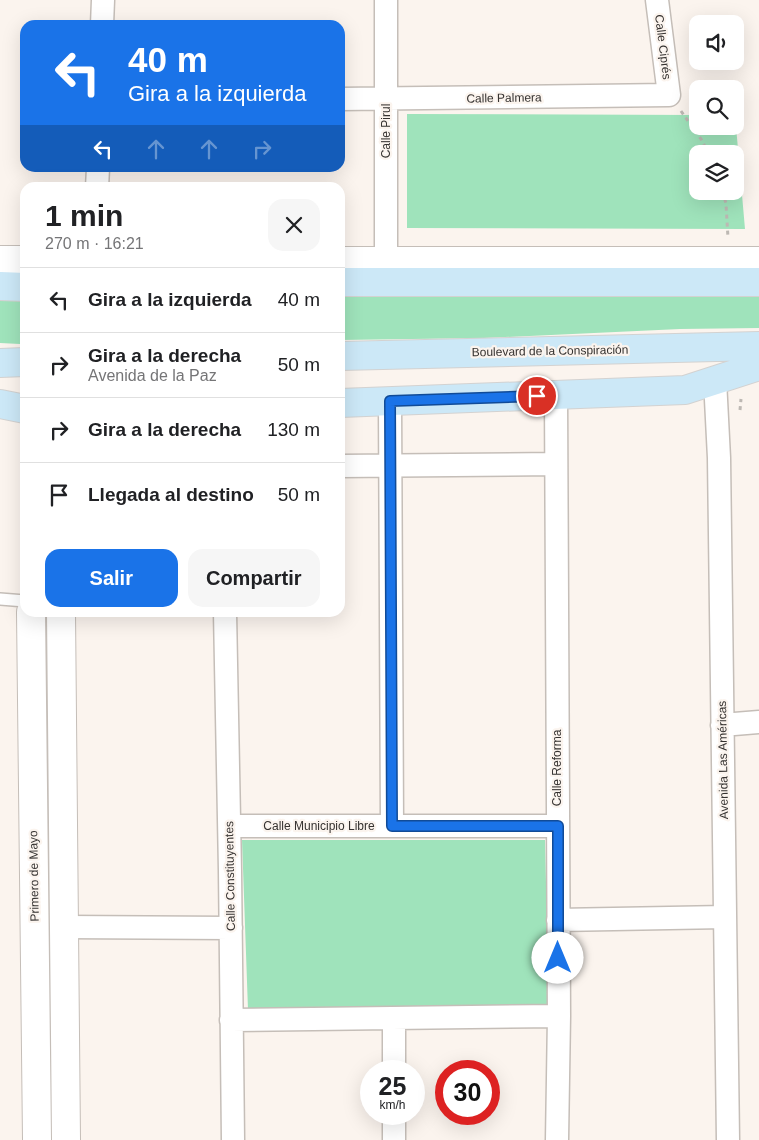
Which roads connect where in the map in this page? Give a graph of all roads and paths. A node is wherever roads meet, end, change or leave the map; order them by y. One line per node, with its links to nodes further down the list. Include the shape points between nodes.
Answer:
1 (103, 0): 4 (street)
2 (386, 0): 7 (street, Calle Pirul)
3 (657, 0): 5 (street, Calle Ciprés)
4 (102, 20)
5 (669, 94): 7 (street, Calle Palmera); 8 (path)
6 (345, 99): 7 (street, Calle Palmera)
7 (386, 100): 15 (street, Calle Pirul)
8 (704, 145)
9 (725, 200): 10 (path)
10 (728, 238)
11 (0, 260): 12 (street)
12 (20, 260)
13 (345, 261): 15 (street)
14 (759, 261): 15 (street)
15 (386, 262)
16 (345, 282): 17 (main road)
17 (759, 282)
18 (0, 286): 19 (main road)
19 (20, 287)
20 (759, 346): 21 (main road, Boulevard de la Conspiración)
21 (345, 356)
22 (0, 362): 23 (main road)
23 (20, 362)
24 (759, 366): 25 (main road)
25 (715, 380): 26 (main road, via 685,390); 40 (street, Avenida Las Américas)
26 (556, 395): 27 (main road); 31 (street, Calle Reforma)
27 (390, 401): 28 (main road); 32 (street)
28 (345, 403)
29 (0, 404): 30 (main road)
30 (20, 408)
31 (556, 464): 32 (street); 43 (street, Calle Reforma)
32 (391, 465): 33 (street); 42 (street)
33 (345, 466)
34 (0, 599): 35 (lane)
35 (20, 601)
36 (31, 617): 53 (street, Primero de Mayo)
37 (61, 617): 46 (street)
38 (226, 617): 41 (street, Calle Constituyentes)
39 (759, 722): 40 (street)
40 (722, 725): 44 (street, Avenida Las Américas)
41 (230, 826): 42 (street, Calle Municipio Libre); 47 (street, Calle Constituyentes)
42 (392, 826): 43 (street, Calle Municipio Libre)
43 (558, 826): 45 (street, Calle Reforma)
44 (725, 917): 45 (street); 58 (street, Avenida Las Américas)
45 (558, 920): 48 (street, Calle Reforma)
46 (64, 926): 47 (street); 54 (street)
47 (231, 928): 50 (street, Calle Constituyentes)
48 (558, 1016): 49 (street); 57 (street, Calle Reforma)
49 (394, 1018): 50 (street); 51 (street)
50 (231, 1020): 55 (street, Calle Constituyentes)
51 (394, 1060)
52 (394, 1125): 56 (street)
53 (37, 1140)
54 (66, 1140)
55 (232, 1140)
56 (394, 1140)
57 (557, 1140)
58 (728, 1140)

